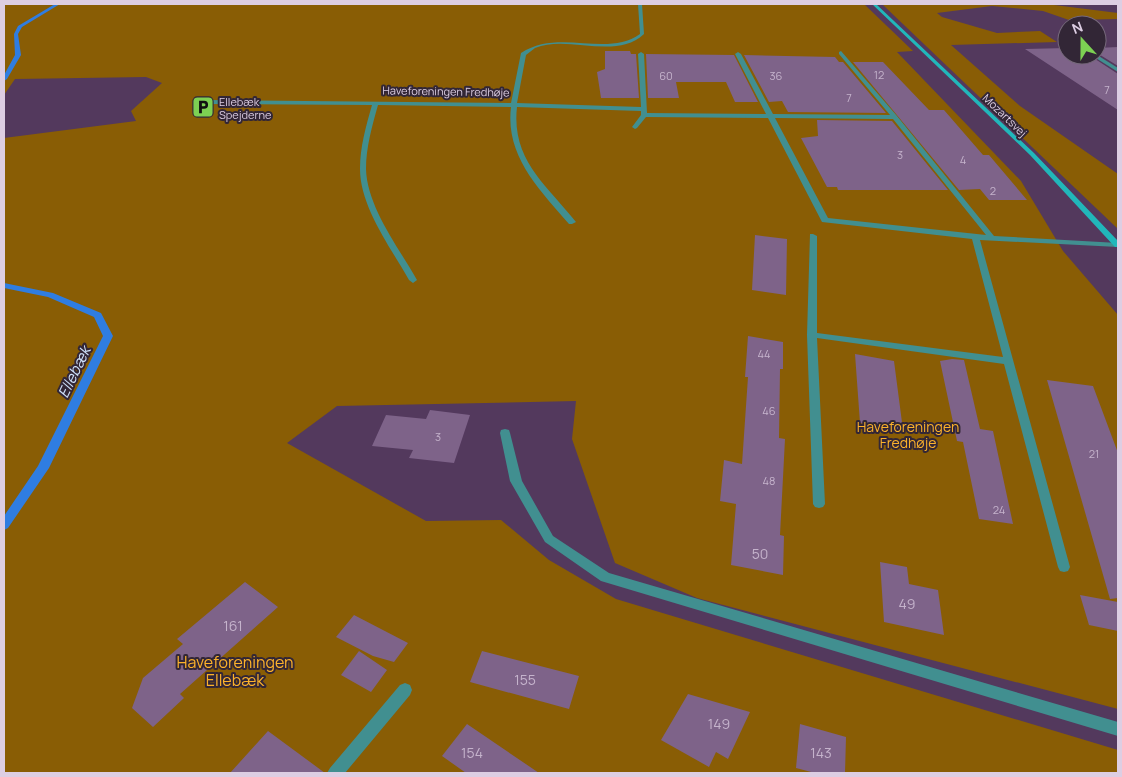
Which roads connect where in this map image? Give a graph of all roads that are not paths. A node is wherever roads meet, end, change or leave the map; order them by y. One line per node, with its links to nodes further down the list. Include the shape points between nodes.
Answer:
1 (640, 4): 10 (street, Haveforeningen Fredhøje, via 642,34 635,41 550,44 535,46 523,54)
2 (874, 4): 19 (street, Mozartsvej, via 1032,154)
3 (641, 54): 11 (street)
4 (738, 54): 12 (street)
5 (841, 54): 13 (street)
6 (1107, 63): 7 (street)
7 (1118, 70)
8 (206, 102): 9 (street, Haveforeningen Fredhøje)
9 (376, 103): 10 (street, Haveforeningen Fredhøje); 20 (street, Haveforeningen Fredhøje, via 365,139 363,173 371,204)
10 (516, 105): 11 (street, Haveforeningen Fredhøje); 15 (street, Haveforeningen Fredhøje, via 512,125 516,145 530,173)
11 (644, 112): 12 (street, Haveforeningen Fredhøje); 14 (street)
12 (772, 117): 13 (street, Haveforeningen Fredhøje); 17 (street, via 825,220)
13 (895, 117): 18 (street)
14 (635, 127)
15 (572, 222)
16 (813, 236): 21 (street)
17 (975, 237): 18 (street); 22 (street)
18 (992, 238): 19 (street)
19 (1118, 245)
20 (413, 280)
21 (812, 335): 22 (street); 24 (street)
22 (1008, 361): 25 (street)
23 (505, 433): 27 (street, via 516,482 549,539 605,577)
24 (820, 504)
25 (1064, 567)
26 (405, 690): 28 (street)
27 (1118, 729)
28 (335, 773)

